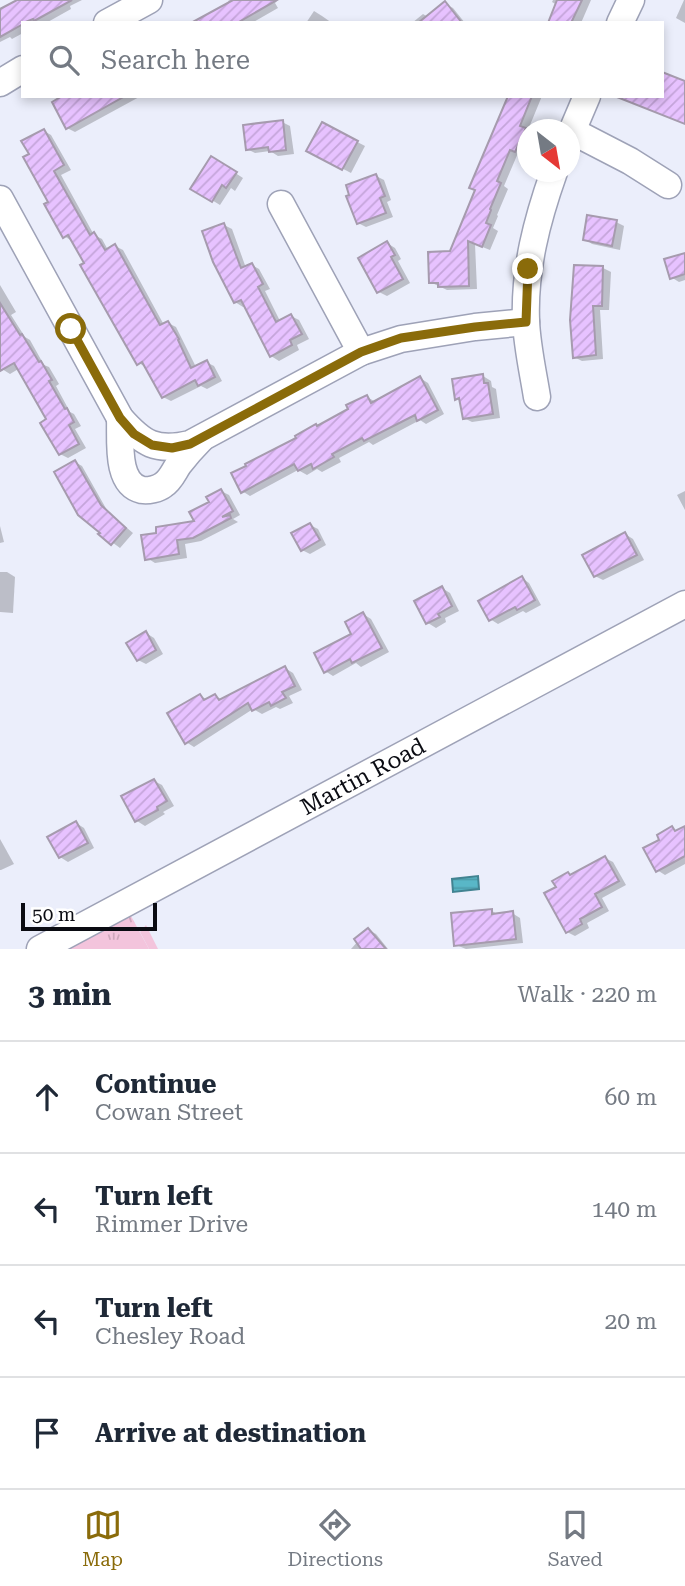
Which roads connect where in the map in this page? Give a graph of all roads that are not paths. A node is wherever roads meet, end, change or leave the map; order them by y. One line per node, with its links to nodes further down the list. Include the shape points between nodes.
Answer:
1 (149, 0): 3 (street)
2 (631, 0): 4 (street)
3 (111, 21)
4 (622, 21)
5 (586, 98): 6 (street)
6 (577, 119)
7 (580, 138): 9 (street, via 630,160)
8 (551, 182): 12 (street, via 528,269)
9 (667, 185)
10 (0, 199): 15 (street)
11 (281, 204): 13 (street)
12 (526, 322): 13 (street, via 401,338); 14 (street)
13 (361, 352): 16 (street)
14 (537, 397)
15 (120, 418): 16 (street, via 152,445 172,448); 16 (street, via 121,464 132,485 144,490 163,486)
16 (196, 442)
17 (685, 604): 18 (street, Martin Road)
18 (40, 949)

